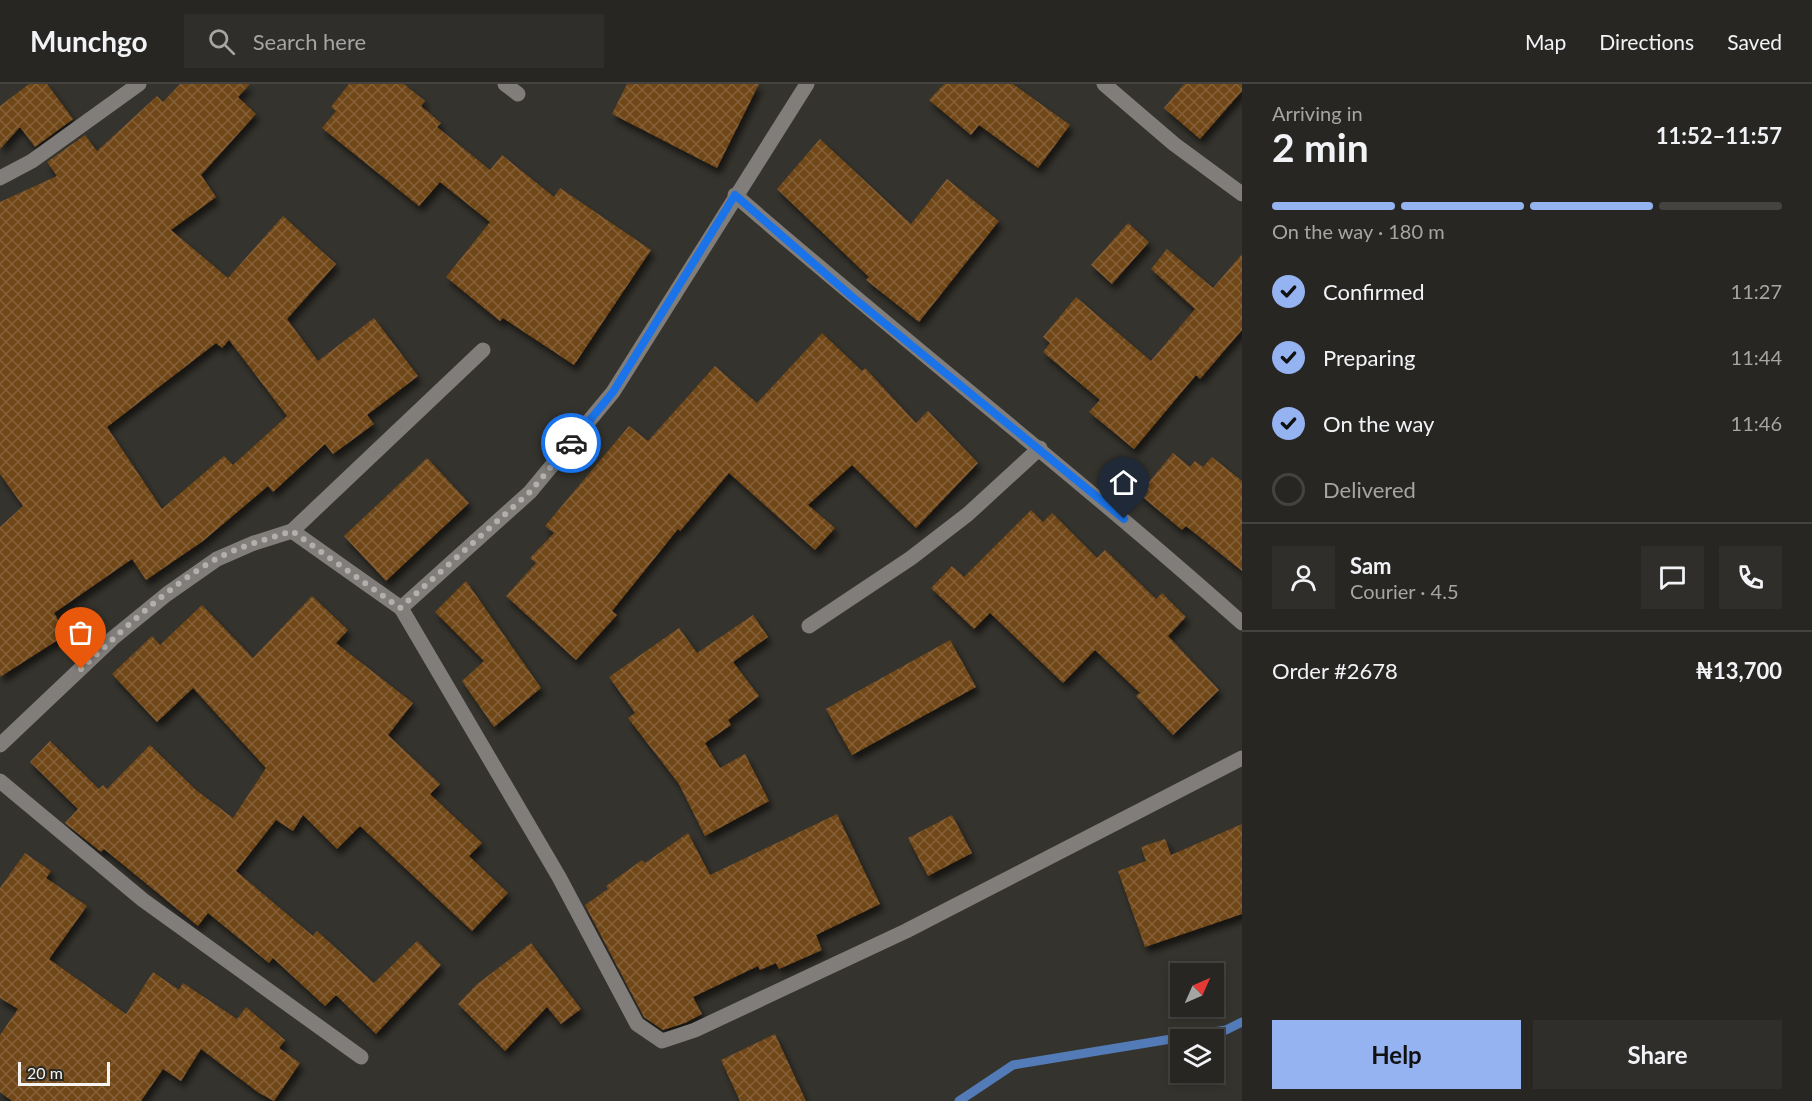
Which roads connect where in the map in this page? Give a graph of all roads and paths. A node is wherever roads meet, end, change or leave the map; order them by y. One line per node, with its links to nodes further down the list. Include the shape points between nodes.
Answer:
1 (139, 84): 6 (street, via 32,161)
2 (505, 84): 5 (street)
3 (807, 84): 8 (street)
4 (1104, 84): 7 (street, via 1174,144)
5 (518, 94)
6 (0, 178)
7 (1242, 194)
8 (735, 195): 10 (street, via 850,295); 12 (street, via 613,392 530,492)
9 (483, 350): 11 (street)
10 (1040, 448): 13 (street); 14 (street, via 968,514)
11 (292, 531): 12 (street); 15 (street, via 217,559 167,594 113,638)
12 (400, 608): 16 (street, via 559,877 637,1024 662,1041 695,1030 906,931)
13 (1242, 623)
14 (809, 626)
15 (0, 745)
16 (1242, 758)
17 (0, 781): 18 (street, via 143,900)
18 (361, 1057)

